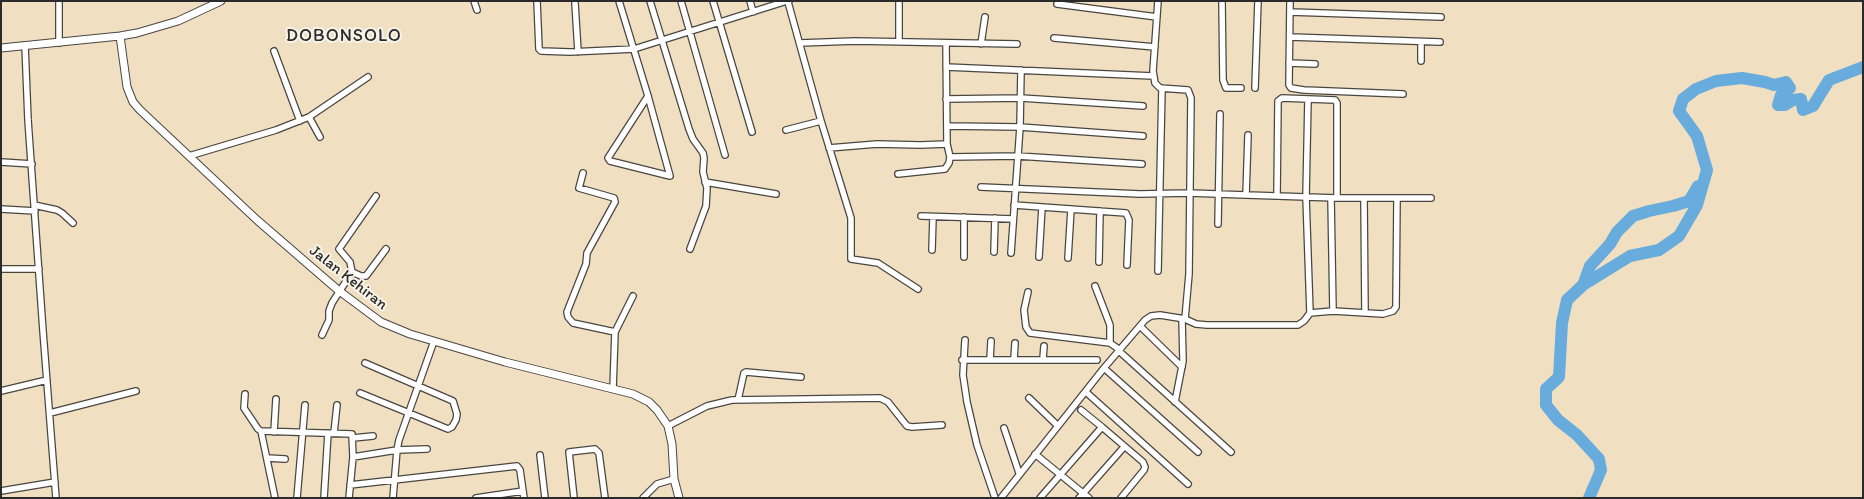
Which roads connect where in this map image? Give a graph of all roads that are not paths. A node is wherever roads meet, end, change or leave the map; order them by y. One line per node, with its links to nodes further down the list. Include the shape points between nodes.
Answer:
1 (59, 1): 31 (street)
2 (221, 1): 26 (street, via 167,25)
3 (474, 1): 18 (street)
4 (537, 1): 43 (street, via 539,49)
5 (619, 1): 41 (street)
6 (650, 1): 29 (street)
7 (681, 1): 25 (street)
8 (713, 1): 24 (street)
9 (750, 1): 19 (street)
10 (788, 1): 19 (street); 34 (street)
11 (899, 1): 30 (street)
12 (1158, 1): 23 (street)
13 (1222, 1): 52 (street, via 1222,80 1226,88)
14 (1258, 1): 53 (street)
15 (1290, 1): 20 (street)
16 (575, 3): 43 (street)
17 (1057, 4): 23 (street)
18 (477, 10)
19 (753, 12): 24 (street)
20 (1290, 12): 22 (street); 27 (street)
21 (985, 17): 36 (street)
22 (1441, 17)
23 (1157, 18): 40 (street)
24 (719, 23): 25 (street); 67 (street)
25 (690, 31): 29 (street); 73 (street)
26 (120, 36): 31 (street); 74 (street, Jalan Kehiran, via 123,68 133,102)
27 (1290, 37): 32 (street); 45 (street)
28 (1054, 38): 40 (street)
29 (662, 40): 41 (street); 82 (street, via 689,129 703,152)
30 (899, 41): 34 (street); 35 (street)
31 (59, 42): 38 (street)
32 (1421, 42): 33 (street); 44 (street)
33 (1440, 42)
34 (800, 43): 63 (street)
35 (946, 43): 36 (street); 47 (street)
36 (981, 44): 37 (street)
37 (1017, 44)
38 (25, 45): 39 (street); 78 (street)
39 (1, 48)
40 (1155, 48): 49 (street)
41 (634, 49): 43 (street); 55 (street)
42 (274, 51): 62 (street)
43 (578, 52)
44 (1421, 61)
45 (1289, 63): 46 (street); 54 (street, via 1289,84 1294,89)
46 (1315, 64)
47 (946, 67): 48 (street); 57 (street)
48 (1021, 70): 49 (street); 56 (street)
49 (1153, 76): 51 (street, via 1157,87)
50 (368, 77): 61 (street)
51 (1162, 88): 85 (street); 86 (street, via 1185,89 1190,94)
52 (1242, 88)
53 (1255, 88)
54 (1403, 94)
55 (648, 96): 55 (street, via 667,167 670,176 608,158)
56 (1021, 98): 57 (street); 59 (street); 65 (street)
57 (946, 99): 64 (street)
58 (1308, 99): 91 (street, via 1282,98 1278,101); 92 (street); 93 (street, via 1332,99 1337,103)
59 (1143, 106)
60 (1220, 114): 88 (street)
61 (309, 117): 62 (street); 70 (street)
62 (300, 121): 74 (street)
63 (821, 122): 66 (street); 72 (street)
64 (947, 126): 65 (street); 71 (street)
65 (1020, 127): 69 (street); 75 (street)
66 (786, 130)
67 (752, 132)
68 (1248, 135): 89 (street)
69 (1143, 136)
70 (320, 137)
71 (947, 144): 72 (street); 76 (street)
72 (829, 148): 125 (street, via 851,218 852,259 878,263)
73 (725, 155)
74 (189, 156): 126 (street, Jalan Kehiran)
75 (1018, 156): 76 (street); 79 (street); 84 (street)
76 (950, 157): 81 (street, via 948,166 942,170)
77 (1, 162): 78 (street)
78 (32, 164): 99 (street)
79 (1142, 164)
80 (583, 173): 134 (street, via 580,188 615,200 587,253 568,317 573,323)
81 (898, 174)
82 (705, 182): 87 (street); 111 (street, via 706,206)
83 (981, 187): 84 (street)
84 (1015, 188): 85 (street); 97 (street)
85 (1160, 193): 86 (street); 122 (street)
86 (1189, 193): 88 (street); 132 (street, via 1189,274)
87 (776, 194)
88 (1220, 194): 89 (street); 109 (street)
89 (1246, 194): 91 (street)
90 (376, 196): 123 (street, via 339,249 350,262)
91 (1276, 196): 92 (street)
92 (1306, 197): 93 (street); 130 (street)
93 (1334, 198): 94 (street); 129 (street)
94 (1364, 198): 95 (street); 131 (street)
95 (1397, 198): 96 (street); 131 (street, via 1396,307 1383,314)
96 (1430, 198)
97 (1014, 205): 98 (street); 107 (street)
98 (1042, 207): 101 (street); 116 (street)
99 (35, 208): 100 (street); 108 (street, via 57,210); 121 (street)
100 (1, 209)
101 (1071, 209): 102 (street); 117 (street)
102 (1100, 211): 118 (street); 119 (street, via 1126,213 1129,220)
103 (921, 216): 104 (street)
104 (933, 217): 105 (street); 112 (street)
105 (964, 217): 106 (street); 115 (street)
106 (995, 218): 107 (street); 113 (street)
107 (1013, 219): 114 (street)
108 (73, 223)
109 (1218, 224)
110 (386, 249): 123 (street, via 366,276)
111 (690, 249)
112 (932, 250)
113 (994, 252)
114 (1011, 253)
115 (964, 257)
116 (1039, 257)
117 (1068, 258)
118 (1098, 262)
119 (1127, 266)
120 (1, 269): 121 (street)
121 (39, 269): 152 (street)
122 (1158, 271)
123 (352, 272): 126 (street)
124 (1096, 286): 140 (street, via 1110,325)
125 (918, 289)
126 (338, 290): 135 (street); 138 (street, Jalan Kehiran, via 381,322)
127 (1028, 292): 140 (street, via 1024,310 1030,333)
128 (633, 296): 134 (street)
129 (1333, 311): 130 (street); 131 (street)
130 (1310, 313): 132 (street, via 1298,325 1207,325)
131 (1365, 314)
132 (1183, 319): 133 (street, via 1151,316); 149 (street)
133 (1140, 326): 142 (street); 149 (street)
134 (616, 332): 154 (street)
135 (322, 335)
136 (965, 340): 145 (street)
137 (991, 341): 146 (street)
138 (434, 342): 153 (street); 154 (street, Jalan Kehiran)
139 (1015, 343): 143 (street)
140 (1110, 344): 142 (street)
141 (1044, 346): 144 (street)
142 (1120, 351): 150 (street); 163 (street)
143 (1014, 359): 144 (street); 146 (street)
144 (1043, 359): 147 (street)
145 (962, 360): 146 (street); 212 (street, via 972,425)
146 (990, 360)
147 (1097, 360)
148 (365, 363): 153 (street)
149 (1182, 366): 163 (street)
150 (1104, 368): 157 (street); 183 (street)
151 (801, 377): 162 (street, via 746,372)
152 (47, 381): 155 (street); 167 (street)
153 (418, 385): 168 (street); 168 (street, via 454,403 456,420 448,429)
154 (613, 389): 170 (street, Jalan Kehiran, via 649,402)
155 (1, 391)
156 (136, 391): 167 (street)
157 (1086, 392): 171 (street); 195 (street)
158 (360, 393): 168 (street)
159 (245, 394): 174 (street, via 244,408)
160 (1029, 398): 171 (street)
161 (276, 399): 175 (street)
162 (738, 400): 169 (street, via 880,398 888,402 907,426); 170 (street, via 707,406)
163 (1175, 402): 184 (street)
164 (305, 405): 176 (street)
165 (337, 405): 177 (street)
166 (1081, 410): 172 (street)
167 (50, 413): 194 (street)
168 (408, 413): 182 (street)
169 (942, 425)
170 (668, 426): 192 (street, Jalan Kehiran)
171 (1058, 426): 185 (street)
172 (1102, 427): 180 (street); 191 (street)
173 (1004, 428): 190 (street)
174 (261, 431): 175 (street); 188 (street)
175 (274, 432): 176 (street)
176 (302, 432): 177 (street); 202 (street)
177 (331, 433): 179 (street, via 351,434); 203 (street)
178 (373, 436): 179 (street)
179 (353, 438): 187 (street)
180 (1124, 447): 199 (street); 216 (street, via 1145,467)
181 (427, 449): 182 (street)
182 (397, 450): 187 (street); 193 (street)
183 (1198, 452)
184 (1231, 452)
185 (1035, 454): 190 (street); 191 (street)
186 (540, 455): 207 (street)
187 (353, 457): 196 (street)
188 (267, 458): 189 (street); 201 (street)
189 (285, 458)
190 (1019, 472): 213 (street)
191 (1060, 474): 199 (street); 214 (street)
192 (674, 479): 210 (street, via 653,486); 211 (street, Jalan Kehiran)
193 (394, 480): 196 (street); 198 (street, via 516,466 520,470); 205 (street)
194 (50, 482): 197 (street); 200 (street)
195 (1188, 484)
196 (350, 485): 204 (street)
197 (1, 491)
198 (524, 495): 206 (street)
199 (1081, 495): 215 (street)
200 (56, 498)
201 (275, 498)
202 (297, 498)
203 (324, 498)
204 (349, 498)
205 (393, 498)
206 (476, 498)
207 (545, 498)
208 (574, 498): 209 (street, via 569,452 594,449 599,453)
209 (605, 498)
210 (643, 498)
211 (679, 498)
212 (995, 498)
213 (1001, 498)
214 (1040, 498)
215 (1089, 498)
216 (1121, 498)

